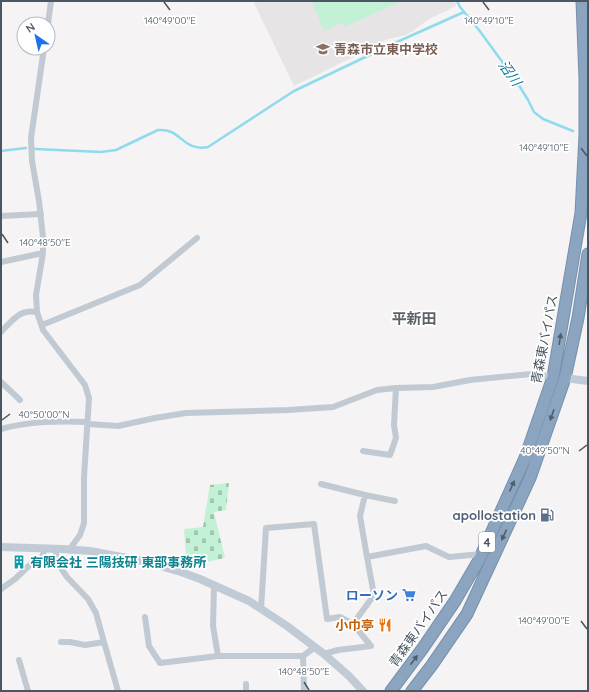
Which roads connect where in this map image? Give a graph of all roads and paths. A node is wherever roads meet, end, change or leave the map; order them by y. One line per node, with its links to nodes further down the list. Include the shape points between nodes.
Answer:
1 (51, 1): 3 (street)
2 (582, 1): 14 (highway, 青森東バイパス / 4, one-way to 2, via 581,213 585,135)
3 (49, 16)
4 (43, 56): 5 (street, via 31,138 32,161)
5 (41, 214): 6 (street); 8 (street)
6 (1, 216)
7 (197, 238): 12 (street, via 140,285)
8 (43, 253): 10 (street); 11 (street, via 36,295)
9 (588, 254): 14 (highway, 青森東バイパス / 4, via 578,318)
10 (1, 262)
11 (37, 312): 12 (street); 13 (street, via 26,312 18,316)
12 (42, 325): 19 (street, via 43,330 86,385 89,398)
13 (1, 332)
14 (559, 378): 15 (street); 17 (street, via 531,374 470,380 433,387); 29 (highway, 青森東バイパス / 4, one-way to 14); 50 (highway, 青森東バイパス / 4, one-way to 50, via 530,478 467,614)
15 (588, 381)
16 (1, 382): 18 (street)
17 (396, 388): 19 (street, via 377,390 333,407 186,413 118,426); 21 (street, via 396,438 390,455)
18 (20, 400)
19 (88, 423): 20 (street, via 65,421 24,424); 28 (street, via 84,523 80,535)
20 (1, 429)
21 (363, 451)
22 (321, 484): 23 (street)
23 (365, 495): 24 (street); 30 (street, via 360,516)
24 (395, 501)
25 (1, 547): 26 (street)
26 (45, 549): 27 (street); 32 (street, via 42,557)
27 (56, 549): 28 (street); 37 (street, via 59,565 88,599 96,613)
28 (69, 550): 31 (street, via 90,551 143,561)
29 (482, 554): 30 (street, via 449,558 426,546); 49 (highway, 青森東バイパス / 4, one-way to 29, via 455,601)
30 (367, 557): 35 (street, via 374,595)
31 (214, 585): 33 (street); 40 (street, via 213,626)
32 (1, 589)
33 (261, 609): 35 (street, via 266,528 314,524 327,619 340,617); 38 (street)
34 (145, 617): 40 (street, via 149,646 160,663)
35 (353, 624): 39 (street, via 370,646)
36 (61, 642): 37 (street, via 85,645)
37 (104, 642): 45 (street)
38 (315, 647): 39 (street); 41 (street)
39 (324, 654): 48 (street)
40 (218, 656): 41 (street)
41 (303, 656): 47 (street)
42 (18, 660): 44 (street)
43 (246, 684): 46 (street)
44 (28, 691)
45 (118, 691)
46 (246, 691)
47 (304, 691)
48 (363, 691)
49 (391, 691)
50 (412, 691)

